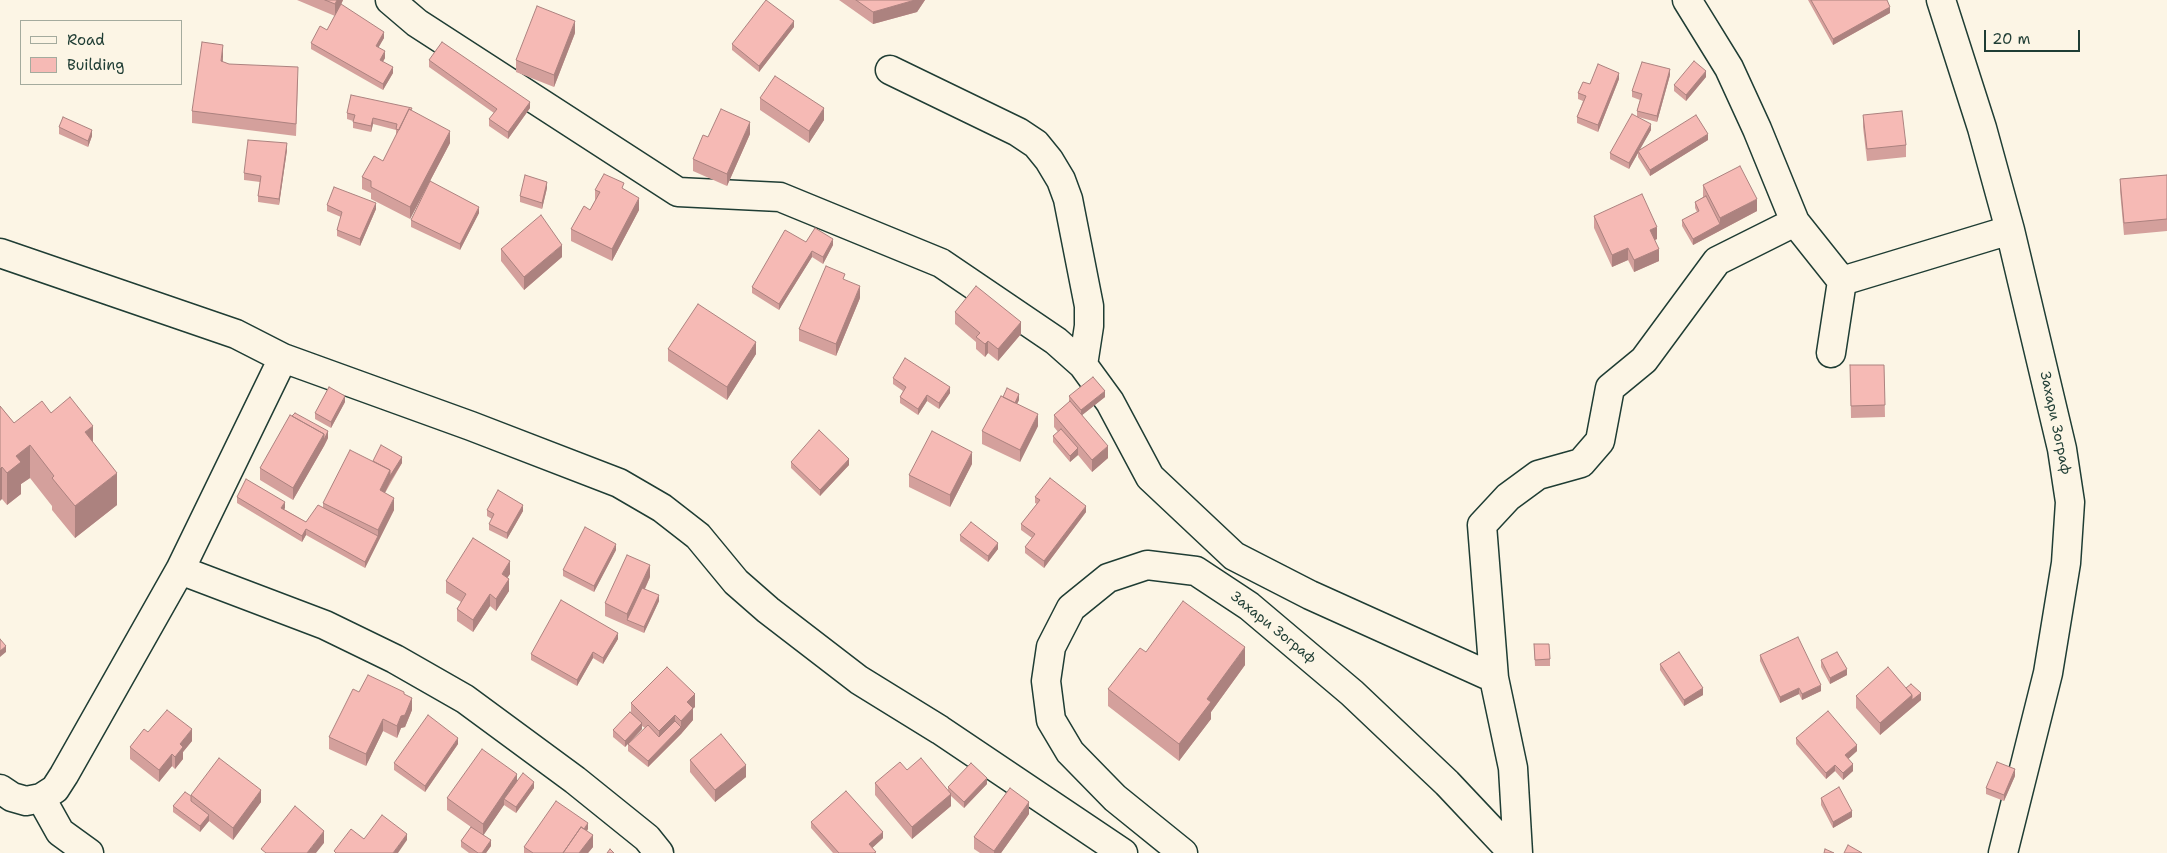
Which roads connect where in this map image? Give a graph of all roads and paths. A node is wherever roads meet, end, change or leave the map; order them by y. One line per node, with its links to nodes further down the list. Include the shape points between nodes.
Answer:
1 (390, 0): 11 (street, via 417,23 678,192 780,197 941,263 1056,341)
2 (1687, 0): 5 (street, via 1729,68)
3 (1941, 0): 6 (street, Захари Зограф)
4 (890, 70): 11 (street, via 1018,132 1036,144 1049,160 1068,199 1089,306)
5 (1795, 222): 8 (street); 13 (street, via 1717,261 1644,360 1610,388 1600,441 1581,462 1538,475 1508,497 1482,525)
6 (2010, 230): 8 (street); 22 (street, Захари Зограф, via 2062,449 2070,502 2066,563 2048,673)
7 (0, 254): 10 (street, via 236,334)
8 (1842, 281): 9 (street)
9 (1831, 353)
10 (283, 358): 12 (street); 18 (street, via 619,483 662,508 698,536 736,582 859,680)
11 (1083, 365): 13 (street, via 1110,402 1150,477 1234,556 1310,595)
12 (180, 570): 15 (street, via 64,775 55,789); 17 (street, via 325,625 395,659 465,699 574,780 647,838)
13 (1494, 678): 21 (street, via 1513,768)
14 (0, 788): 15 (street, via 12,797 26,801)
15 (41, 798): 16 (street, via 60,832)
16 (89, 853)
17 (659, 853)
18 (1124, 853)
19 (1183, 853): 20 (street, Захари Зограф, via 1115,798 1070,752 1051,720 1046,681 1051,647 1071,608 1108,578 1147,565 1196,571 1249,606 1352,693 1447,783)
20 (1513, 853)
21 (1518, 853)
22 (2003, 853)

